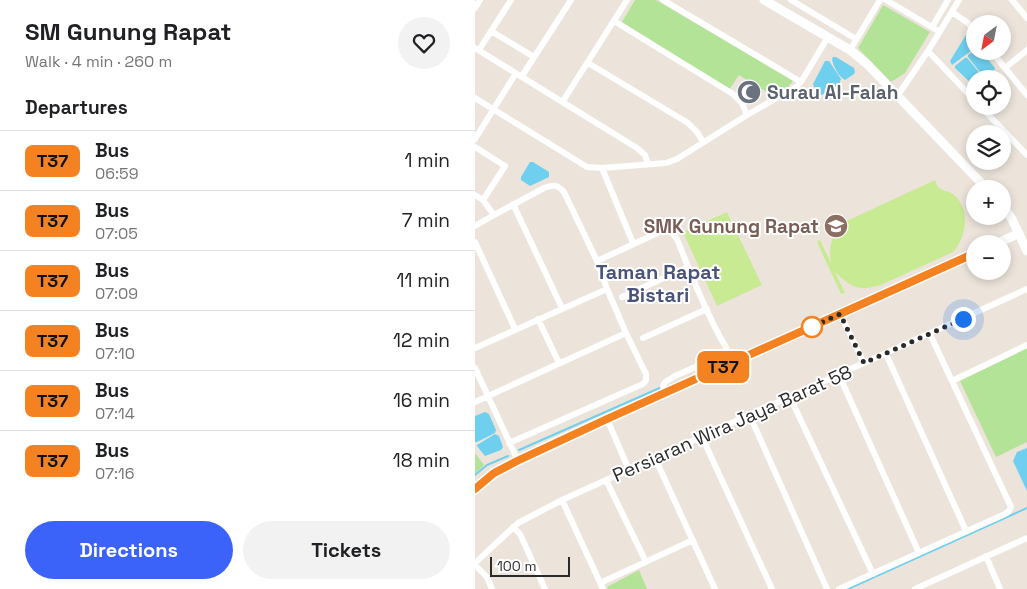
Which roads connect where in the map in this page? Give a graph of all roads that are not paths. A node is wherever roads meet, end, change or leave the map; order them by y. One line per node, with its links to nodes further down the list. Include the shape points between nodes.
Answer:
1 (480, 0): 13 (street)
2 (511, 0): 19 (street)
3 (571, 0): 27 (street)
4 (627, 0): 16 (street)
5 (663, 0): 32 (street)
6 (764, 0): 21 (street)
7 (791, 0): 22 (street)
8 (880, 0): 22 (street)
9 (886, 0): 18 (street)
10 (948, 0): 18 (street)
11 (959, 0): 14 (street)
12 (1012, 0): 15 (street)
13 (475, 8)
14 (952, 12): 17 (street); 20 (street)
15 (1027, 18)
16 (614, 21): 29 (street); 39 (street, via 733,94)
17 (966, 22)
18 (932, 27): 20 (street)
19 (491, 31): 23 (street); 27 (street)
20 (940, 32): 26 (street)
21 (828, 38): 24 (street); 32 (street)
22 (856, 39): 24 (street)
23 (477, 49): 31 (street)
24 (850, 50): 35 (street)
25 (1027, 50): 30 (street)
26 (928, 52): 33 (street); 35 (street)
27 (534, 57): 31 (street)
28 (998, 60): 30 (street)
29 (588, 63): 37 (street); 42 (street, via 688,123)
30 (1005, 68): 34 (street)
31 (519, 74): 37 (street); 38 (street)
32 (801, 82): 39 (street)
33 (966, 92)
34 (1027, 95)
35 (899, 96): 47 (street)
36 (475, 98): 38 (street)
37 (563, 101): 45 (street, via 642,151)
38 (493, 110): 41 (street); 46 (street, via 581,165)
39 (747, 115): 42 (street)
40 (989, 115): 44 (street)
41 (475, 140)
42 (703, 142): 45 (street, via 671,162)
43 (475, 147): 49 (street, via 505,166)
44 (1027, 155)
45 (648, 164): 46 (street)
46 (602, 168): 57 (street)
47 (978, 180)
48 (475, 194): 49 (street)
49 (483, 200): 51 (street)
50 (513, 204): 51 (street); 60 (street, via 550,186 560,188); 65 (street)
51 (494, 214): 53 (street)
52 (1011, 218): 54 (street)
53 (475, 226)
54 (1019, 233): 55 (street); 58 (street)
55 (1011, 237)
56 (475, 242): 69 (street)
57 (633, 244): 60 (street); 61 (street, via 664,230 672,233)
58 (1027, 251)
59 (966, 257): 67 (street)
60 (597, 260): 62 (street)
61 (689, 267): 64 (street); 66 (street)
62 (607, 288): 65 (street); 70 (street)
63 (1027, 289): 71 (street, Persiaran Wira Jaya Barat 58)
64 (621, 298)
65 (563, 308): 68 (street)
66 (707, 309): 72 (street); 75 (street)
67 (840, 314): 77 (street); 79 (street)
68 (538, 319): 69 (street); 78 (street)
69 (515, 329): 74 (street)
70 (627, 333): 78 (street); 90 (street, via 646,374 643,384)
71 (931, 334): 76 (street, Persiaran Wira Jaya Barat 58); 82 (street)
72 (643, 338)
73 (1027, 345): 82 (street)
74 (475, 348)
75 (729, 352): 77 (street); 83 (street, via 665,382)
76 (886, 354): 79 (street, Persiaran Wira Jaya Barat 58); 98 (street)
77 (735, 362): 83 (street)
78 (559, 363): 84 (street)
79 (864, 363): 81 (street, Persiaran Wira Jaya Barat 58)
80 (475, 368): 84 (street)
81 (839, 375): 85 (street, Persiaran Wira Jaya Barat 58); 101 (street)
82 (952, 381): 98 (street, via 1011,507 1009,511)
83 (665, 394): 88 (street)
84 (487, 396): 86 (street); 90 (street)
85 (791, 397): 87 (street, Persiaran Wira Jaya Barat 58); 105 (street)
86 (475, 402)
87 (749, 416): 89 (street, Persiaran Wira Jaya Barat 58); 111 (street)
88 (607, 419): 92 (street); 93 (street)
89 (702, 437): 91 (street, Persiaran Wira Jaya Barat 58); 110 (street)
90 (509, 443): 92 (street)
91 (655, 458): 93 (street, Persiaran Wira Jaya Barat 58); 100 (street)
92 (517, 461): 95 (street, via 494,473)
93 (629, 470): 94 (street, Persiaran Wira Jaya Barat 58)
94 (606, 480): 96 (street, Persiaran Wira Jaya Barat 58); 103 (street)
95 (475, 489)
96 (562, 500): 97 (street, Persiaran Wira Jaya Barat 58); 106 (street)
97 (513, 527): 104 (street, Persiaran Wira Jaya Barat 58); 108 (street, via 520,534)
98 (966, 531): 101 (street)
99 (1027, 538): 102 (street)
100 (693, 540): 103 (street); 109 (street)
101 (919, 553): 105 (street)
102 (986, 556): 113 (street); 114 (street)
103 (646, 562): 106 (street)
104 (475, 564): 107 (street, via 487,577)
105 (873, 574): 112 (street)
106 (602, 586)
107 (492, 589)
108 (545, 589)
109 (715, 589)
110 (772, 589)
111 (827, 589)
112 (839, 589)
113 (915, 589)
114 (1000, 589)

